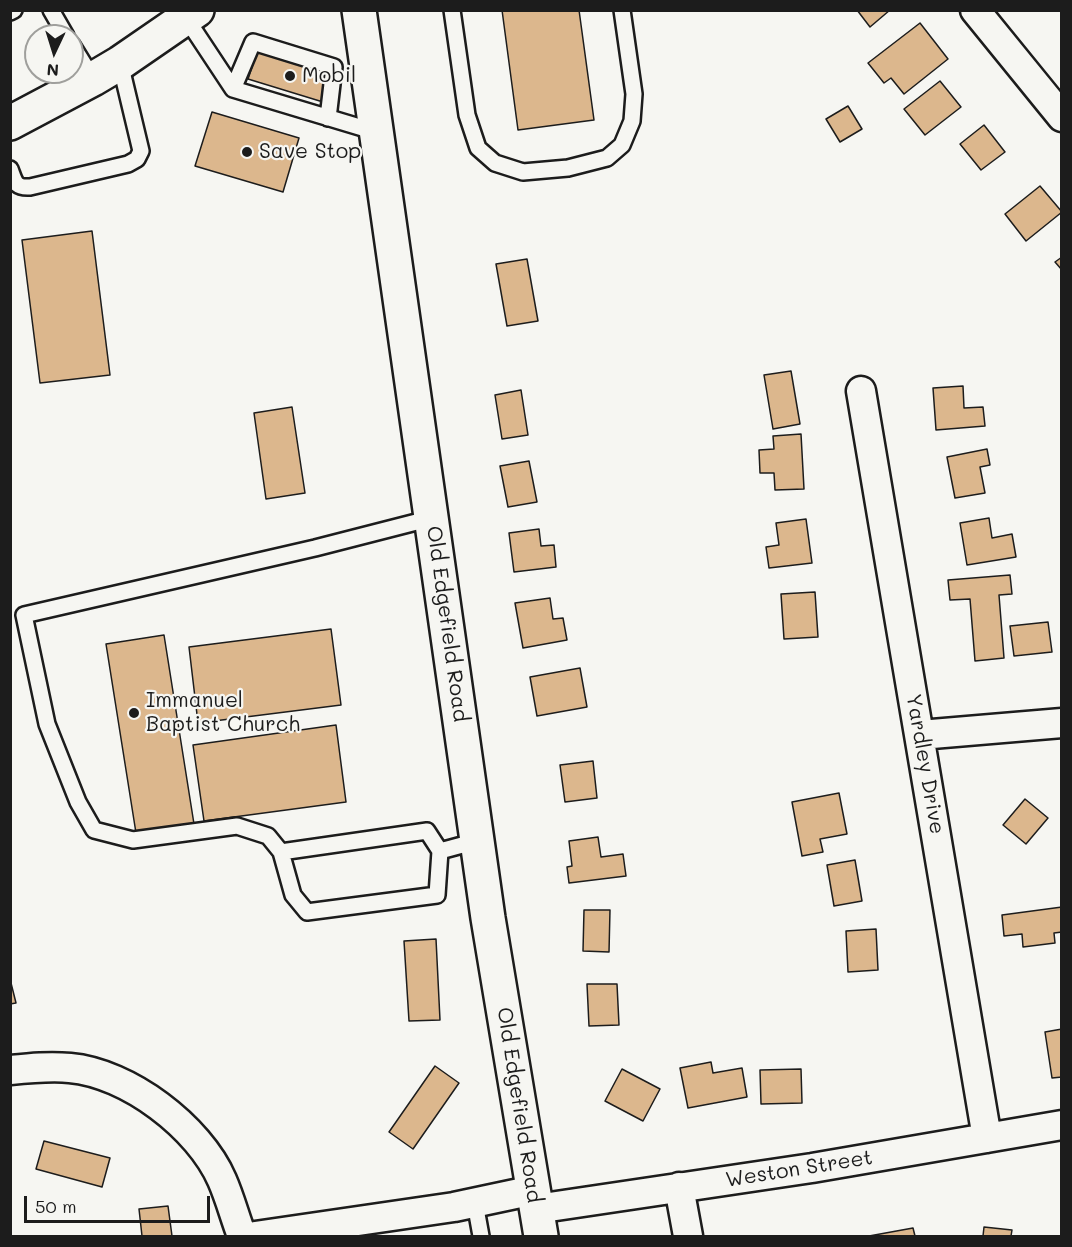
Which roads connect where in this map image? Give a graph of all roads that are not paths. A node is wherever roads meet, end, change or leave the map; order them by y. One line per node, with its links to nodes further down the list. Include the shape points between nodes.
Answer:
1 (51, 10): 7 (lane)
2 (359, 10): 14 (street, Old Edgefield Road)
3 (452, 10): 4 (lane, via 467,115 478,148 495,163 523,172 568,168 608,158 622,145 632,121 634,94)
4 (622, 10)
5 (975, 10): 11 (street)
6 (192, 14): 9 (street); 10 (lane)
7 (59, 24)
8 (84, 54): 9 (lane)
9 (106, 71): 13 (street); 15 (lane, via 141,151 136,159 21,188)
10 (232, 90): 12 (lane, via 268,93 297,101); 12 (lane, via 253,42 334,67)
11 (1062, 117)
12 (328, 118): 14 (lane)
13 (10, 123)
14 (376, 132): 17 (street, Old Edgefield Road)
15 (10, 170)
16 (861, 391): 19 (street, Yardley Drive)
17 (432, 518): 20 (street, Old Edgefield Road); 22 (lane, via 315,549 24,615 47,724 78,802 94,830 133,840 237,826 268,836)
18 (1062, 723): 19 (street)
19 (920, 735): 25 (street, Yardley Drive)
20 (477, 841): 21 (lane); 28 (street, Old Edgefield Road)
21 (440, 851): 22 (lane, via 427,831); 22 (lane, via 437,895 307,912 293,895)
22 (281, 852)
23 (10, 1070): 29 (street, via 71,1068 100,1075 149,1098 191,1134 207,1156 221,1179)
24 (1062, 1125): 25 (street, Weston Street)
25 (987, 1138): 26 (street, Weston Street)
26 (679, 1187): 28 (street, Weston Street); 32 (street)
27 (475, 1203): 28 (street, Weston Street); 30 (street, Weston Street); 31 (lane)
28 (537, 1212)
29 (242, 1236)
30 (255, 1236)
31 (481, 1236)
32 (688, 1236)

